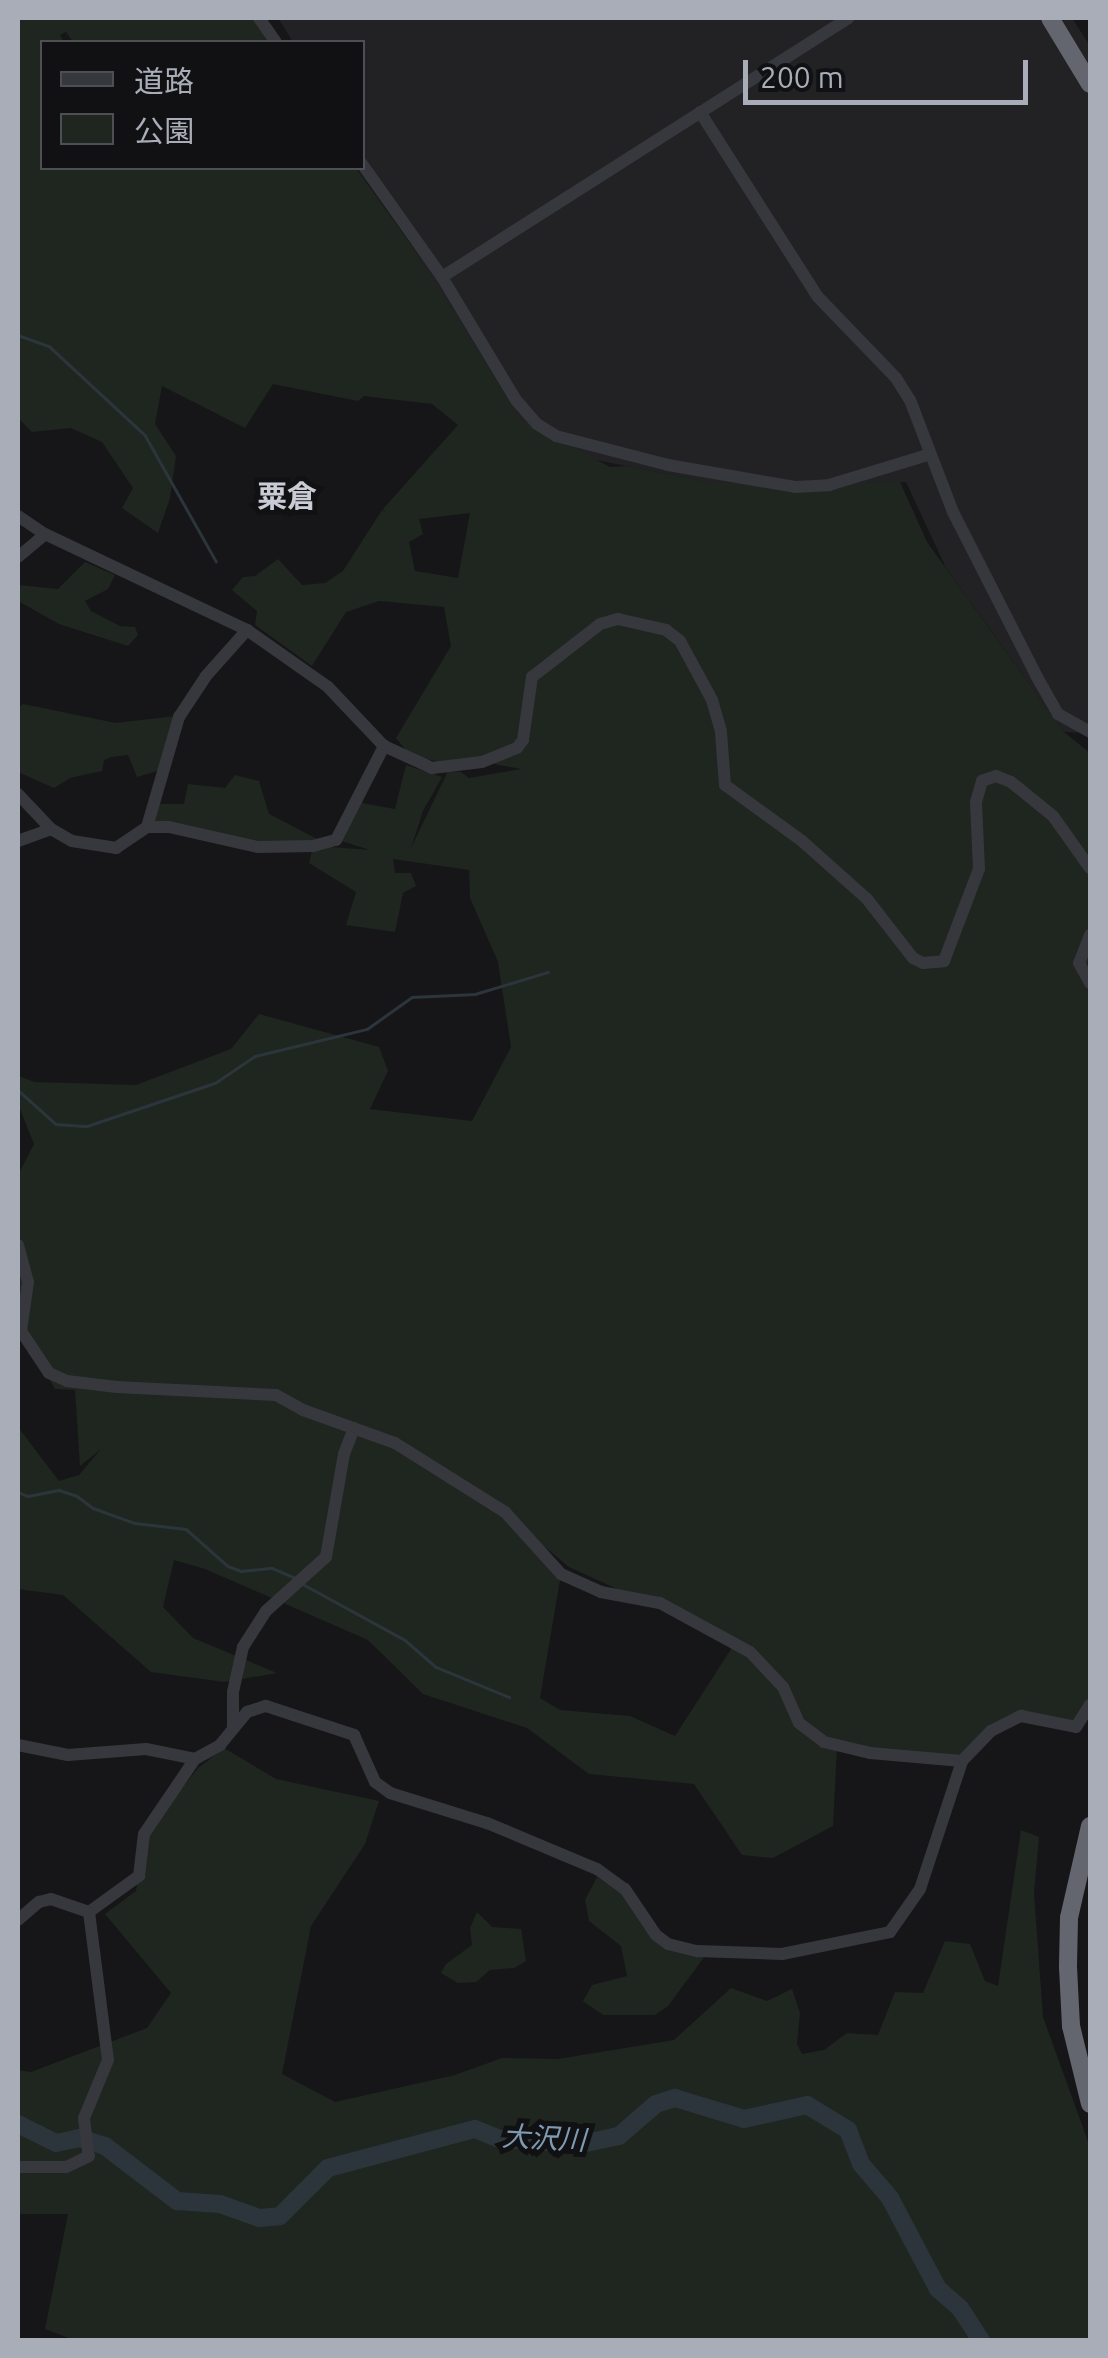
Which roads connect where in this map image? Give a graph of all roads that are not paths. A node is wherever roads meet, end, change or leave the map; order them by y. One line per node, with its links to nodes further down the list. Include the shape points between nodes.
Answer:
1 (259, 18): 4 (street)
2 (848, 18): 6 (street)
3 (1050, 18): 5 (highway)
4 (275, 40)
5 (1090, 84)
6 (700, 112): 8 (street); 9 (street, via 818,297 896,378)
7 (365, 168): 8 (street)
8 (442, 278): 9 (street, via 516,400 556,436 668,466 796,487 830,485)
9 (928, 455): 14 (street, via 1058,714)
10 (18, 516): 11 (street)
11 (45, 534): 12 (street); 13 (street)
12 (18, 557)
13 (247, 630): 15 (street, via 328,687); 17 (street, via 179,717)
14 (1090, 732)
15 (384, 746): 17 (street, via 336,840 258,848); 20 (street, via 407,760 446,768 508,755 523,740 532,678 600,624 618,618 666,630 680,641 722,732 725,786 867,899 913,958 944,961 962,923 979,869 978,788 989,777 1011,782 1053,816)
16 (18, 794): 18 (street)
17 (147, 827): 18 (street, via 116,848 72,841)
18 (51, 828): 19 (street)
19 (18, 841)
20 (1090, 868)
21 (1090, 936): 22 (street, via 1079,964)
22 (1090, 983)
23 (18, 1244): 24 (street, via 28,1282 21,1331 49,1372 117,1387 276,1395)
24 (354, 1428): 26 (street, via 326,1558 266,1612 243,1648 235,1670); 29 (street, via 411,1452 504,1512 561,1574 601,1592 660,1603 750,1652 784,1687 799,1724 824,1742)
25 (1090, 1705): 29 (street, via 1076,1727 1020,1716 991,1731)
26 (233, 1728): 28 (street, via 220,1746); 29 (street, via 247,1712 266,1706 333,1726 354,1736 375,1782 390,1793 487,1823 617,1882 656,1936 680,1948 782,1954 890,1932 920,1889)
27 (18, 1745): 28 (street, via 68,1755 146,1750)
28 (195, 1759): 31 (street, via 144,1834 139,1876)
29 (962, 1761)
30 (1090, 1826): 33 (highway, via 1069,1918 1068,1968 1071,2026)
31 (90, 1912): 32 (street, via 51,1899); 34 (street, via 108,2060 84,2118 89,2156 66,2167)
32 (18, 1920)
33 (1090, 2104)
34 (18, 2167)

